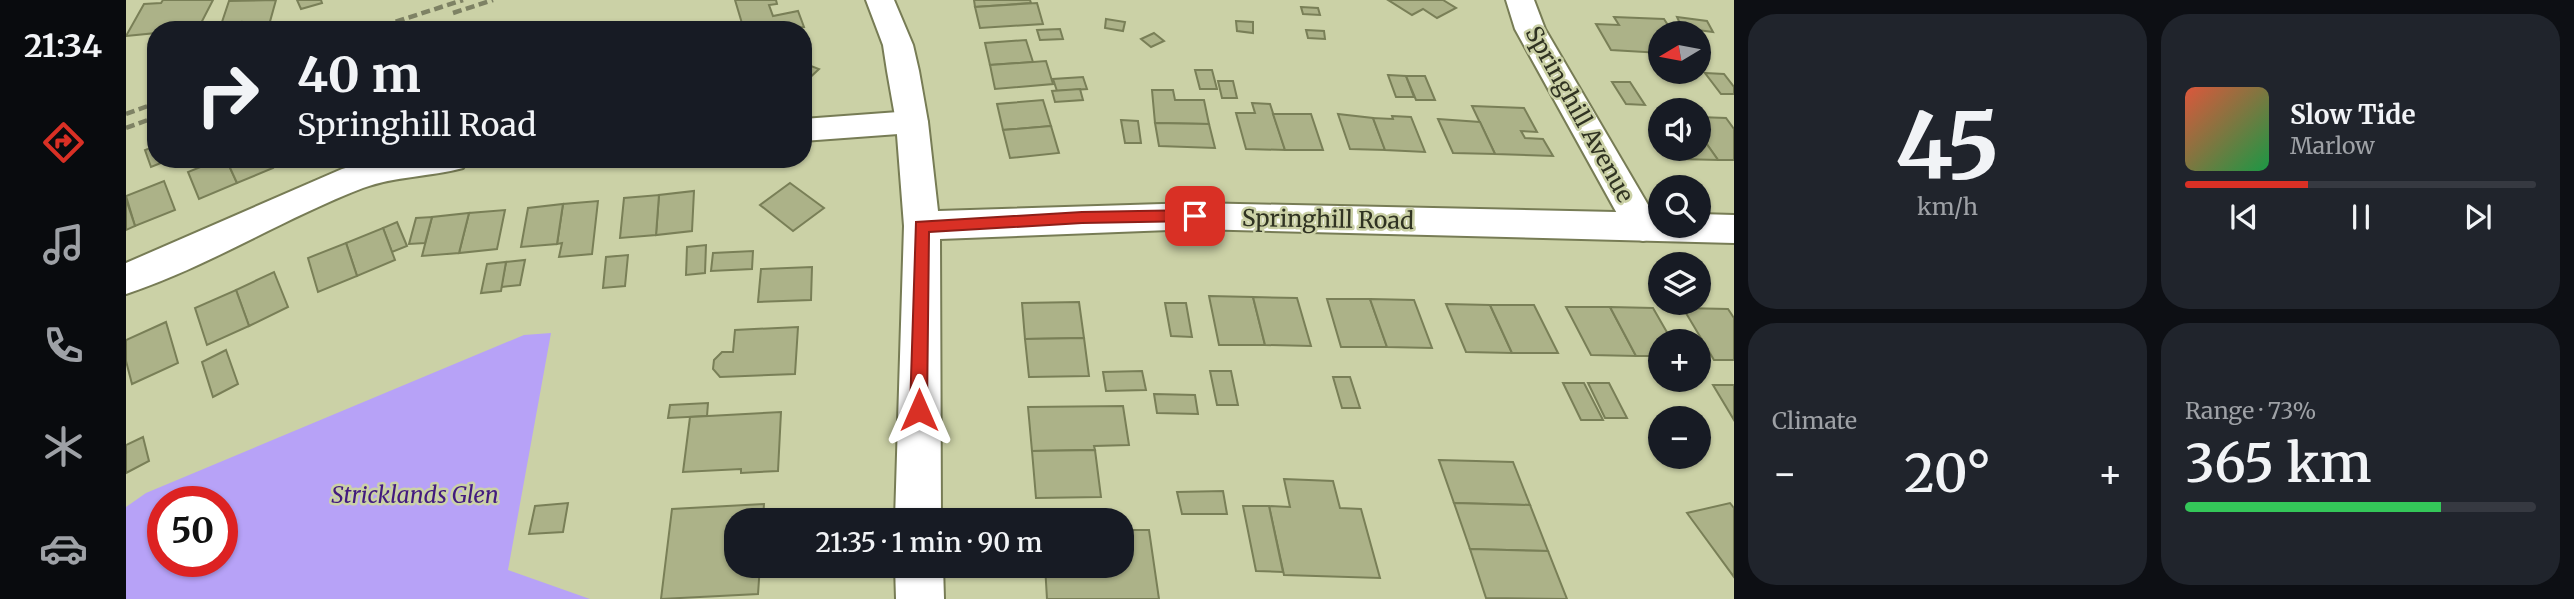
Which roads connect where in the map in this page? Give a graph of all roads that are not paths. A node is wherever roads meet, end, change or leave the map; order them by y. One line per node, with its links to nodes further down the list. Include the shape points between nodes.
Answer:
1 (880, 0): 3 (street, via 898,45)
2 (1520, 0): 7 (street, Springhill Avenue, via 1530,29)
3 (912, 122): 4 (street); 6 (street)
4 (812, 129)
5 (392, 168): 9 (street, via 354,178)
6 (922, 226): 7 (street, Springhill Road, via 1195,216); 10 (street)
7 (1643, 227): 8 (street, Springhill Road)
8 (1734, 229)
9 (126, 279)
10 (918, 508)
11 (919, 578): 12 (street)
12 (919, 599)

